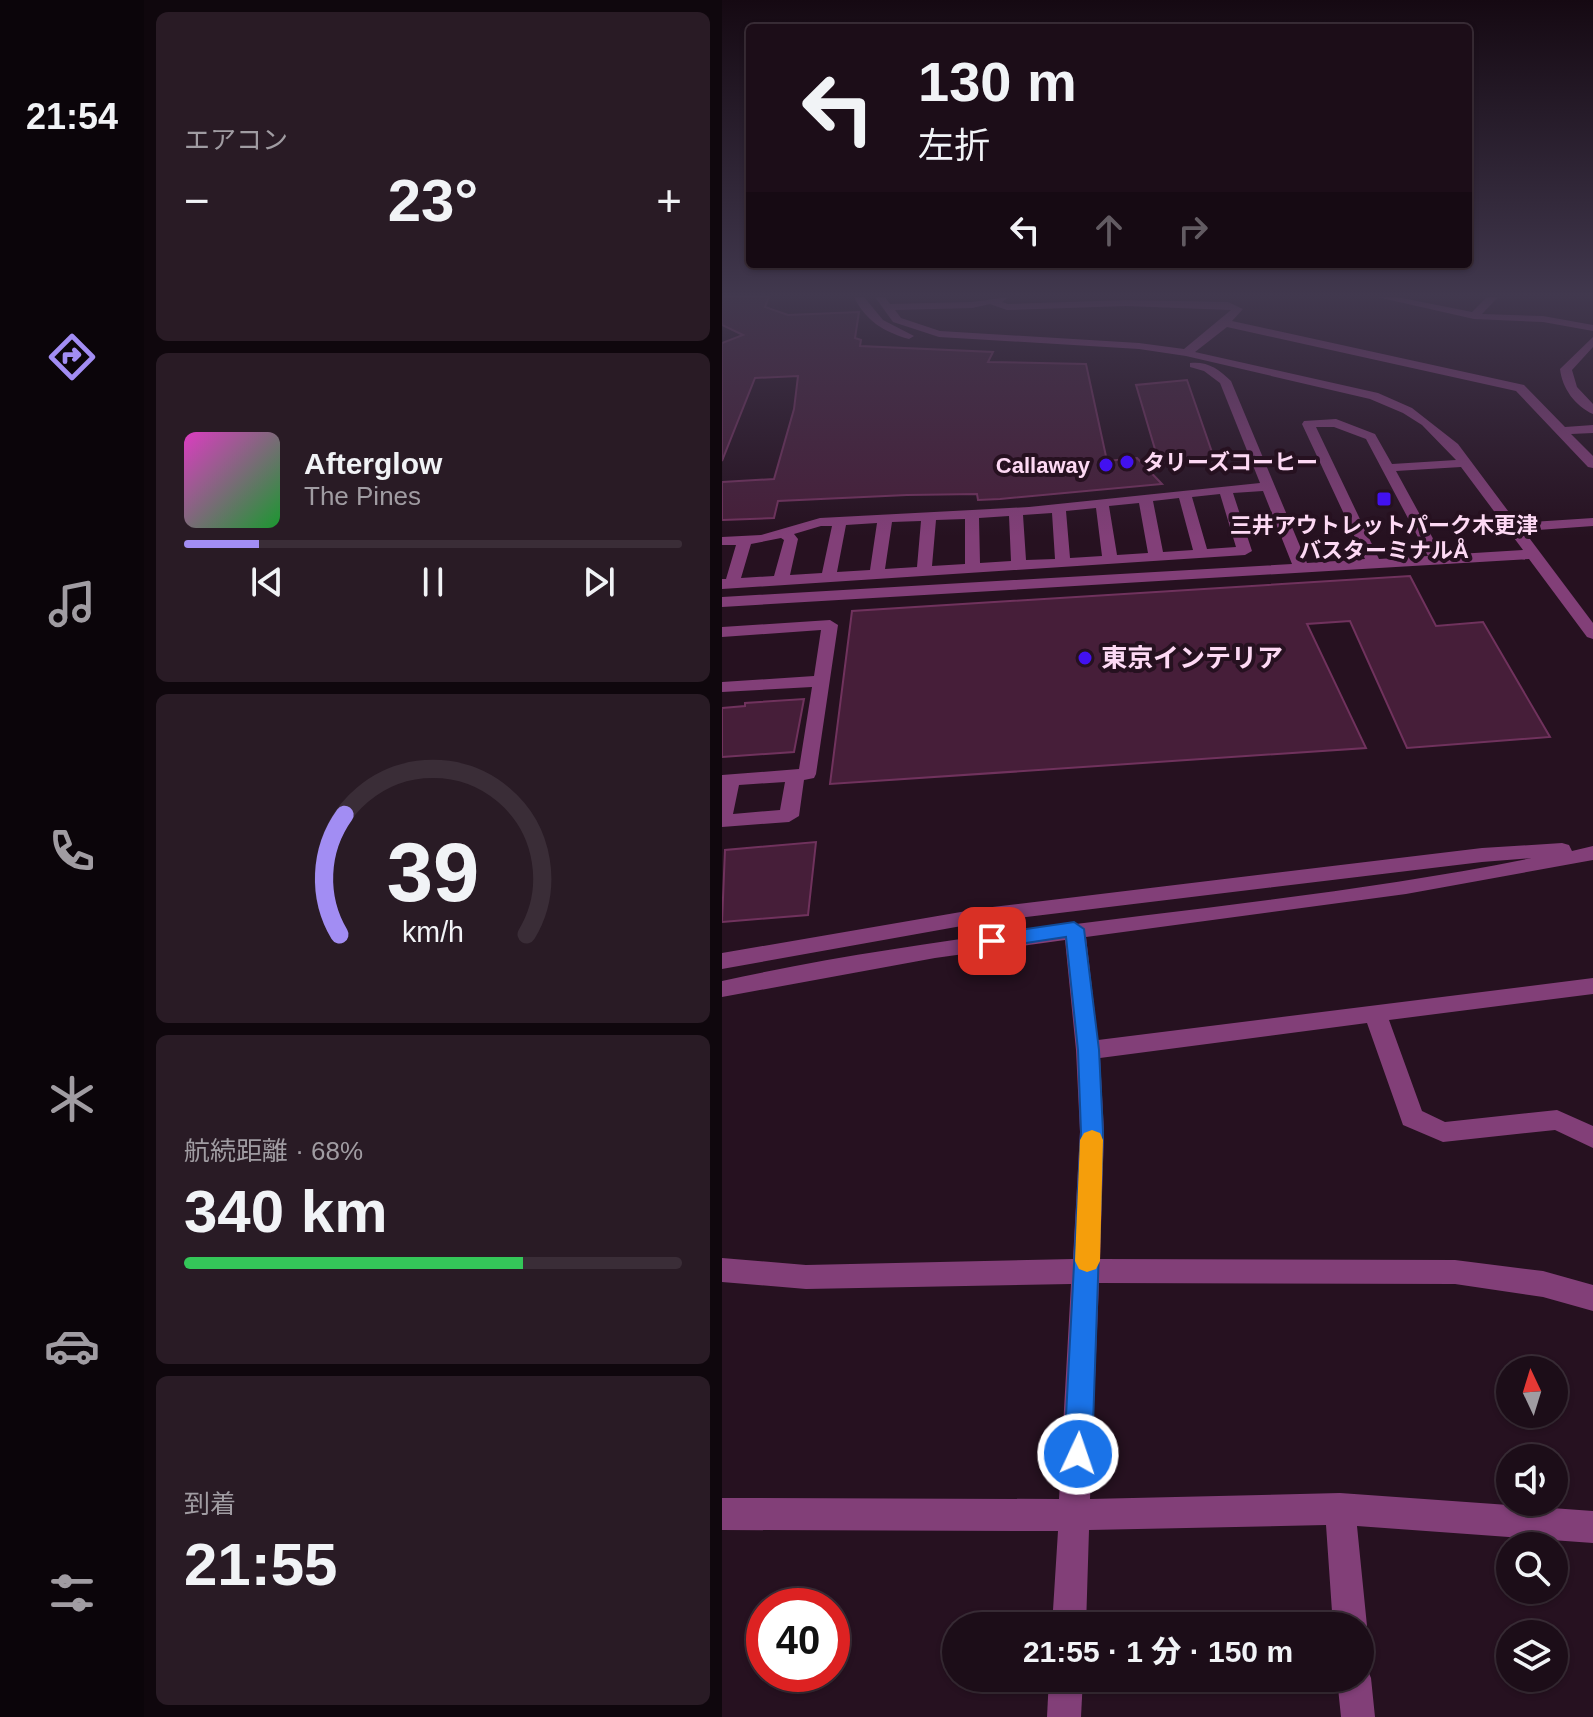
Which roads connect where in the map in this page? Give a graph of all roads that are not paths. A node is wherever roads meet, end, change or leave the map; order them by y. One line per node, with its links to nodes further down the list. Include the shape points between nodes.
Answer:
1 (1221, 377): 11 (street)
2 (1291, 377): 8 (street, via 1398,404 1430,422)
3 (1471, 377): 7 (street, via 1520,388)
4 (1566, 377): 5 (street, via 1576,396)
5 (1593, 410)
6 (1593, 429): 7 (street)
7 (1562, 431): 9 (street)
8 (1464, 463): 10 (street); 23 (street)
9 (1593, 464)
10 (1388, 468): 28 (street); 31 (street, via 1371,437 1336,423 1308,424)
11 (1269, 487): 12 (street); 35 (street)
12 (1225, 489): 13 (street); 27 (street, via 1245,551)
13 (1184, 493): 14 (street); 27 (street)
14 (1145, 498): 15 (street); 30 (street)
15 (1102, 503): 16 (street); 32 (street)
16 (1059, 508): 17 (street); 33 (street)
17 (1016, 512): 18 (street); 34 (street)
18 (972, 514): 19 (street); 36 (street)
19 (929, 516): 20 (street); 38 (street)
20 (885, 519): 21 (street); 39 (street)
21 (840, 521): 24 (street); 40 (street)
22 (1593, 522): 23 (street)
23 (1513, 528): 29 (street)
24 (784, 533): 25 (street); 41 (street, via 791,539)
25 (745, 540): 26 (street); 44 (street)
26 (722, 541)
27 (1201, 553): 30 (street)
28 (1434, 553): 29 (street); 31 (street)
29 (1532, 554): 49 (street)
30 (1156, 556): 32 (street)
31 (1371, 556): 35 (street)
32 (1110, 559): 33 (street)
33 (1069, 562): 34 (street); 42 (street)
34 (1019, 565): 36 (street)
35 (1301, 567): 42 (street)
36 (973, 568): 37 (street)
37 (943, 569): 38 (street); 45 (street)
38 (924, 571): 39 (street)
39 (877, 574): 40 (street)
40 (829, 577): 41 (street)
41 (781, 580): 43 (street)
42 (1077, 581): 45 (street)
43 (754, 582): 44 (street); 46 (street)
44 (727, 584)
45 (944, 589): 46 (street)
46 (748, 601): 47 (street)
47 (722, 602)
48 (722, 632): 50 (street, via 830,625)
49 (1593, 634)
50 (821, 681): 51 (street); 52 (street, via 807,774)
51 (722, 687)
52 (795, 775): 53 (street); 54 (street, via 789,816)
53 (726, 780): 54 (street)
54 (722, 821)
55 (1593, 850): 56 (street, via 1495,875); 57 (street, via 1482,855 984,915)
56 (1074, 929): 59 (street); 61 (street)
57 (722, 961)
58 (1593, 986): 60 (street)
59 (722, 989)
60 (1375, 1013): 61 (street); 62 (street, via 1412,1118 1443,1132 1557,1120)
61 (1088, 1050): 64 (street, via 1092,1132)
62 (1593, 1138)
63 (722, 1270): 64 (street, via 806,1277)
64 (1087, 1271): 65 (street, via 1455,1272 1543,1284); 68 (street)
65 (1593, 1298)
66 (1340, 1509): 68 (street); 69 (street); 71 (street)
67 (722, 1514): 68 (street)
68 (1075, 1515): 70 (street)
69 (1593, 1527)
70 (1070, 1612)
71 (1349, 1612)
72 (1065, 1692): 74 (street)
73 (1355, 1692): 75 (street)
74 (1064, 1717)
75 (1358, 1717)

